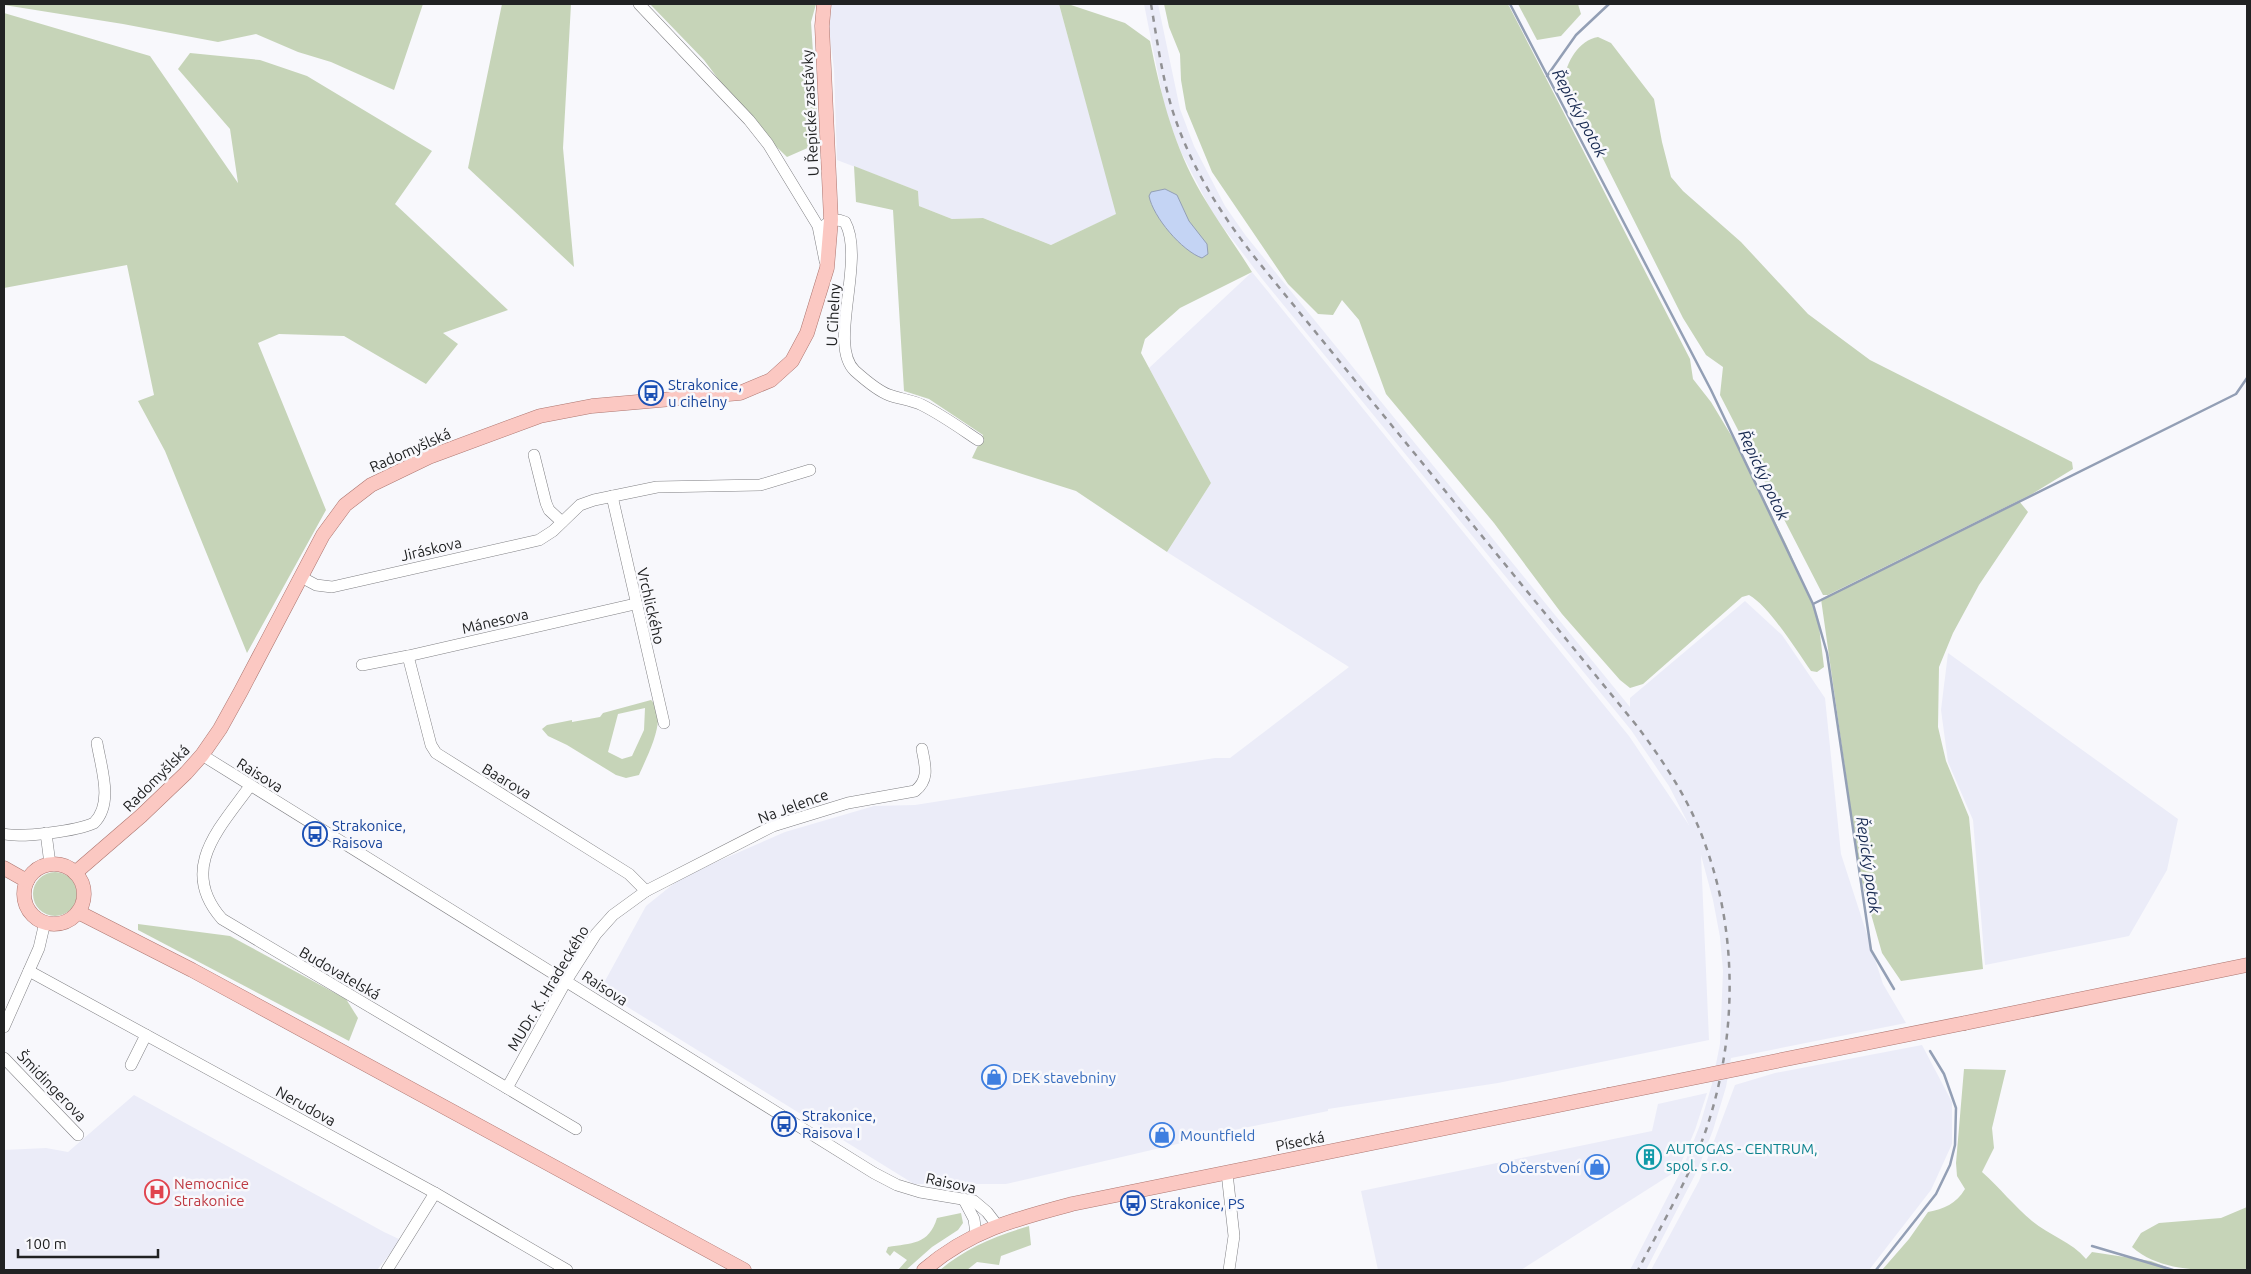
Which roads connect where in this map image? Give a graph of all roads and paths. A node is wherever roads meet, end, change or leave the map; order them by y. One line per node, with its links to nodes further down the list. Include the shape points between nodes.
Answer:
1 (638, 4): 4 (street, via 749,120 768,144)
2 (824, 4): 3 (main road, U Řepické zastávky, via 822,35)
3 (831, 220): 4 (street, via 824,226); 5 (main road, Radomyšlská); 6 (street, U Cihelny, via 845,222 851,232 844,341 846,359 854,370 887,394 921,405)
4 (818, 226): 5 (street)
5 (827, 268): 11 (main road, Radomyšlská, via 800,348 792,361 771,380 740,393 592,406 540,416 429,458 371,485 345,505 323,535)
6 (978, 440)
7 (534, 455): 10 (street, via 546,503)
8 (810, 470): 9 (street, Jiráskova, via 760,485 657,487)
9 (612, 496): 10 (street, Jiráskova, via 586,502); 12 (street, Vrchlického)
10 (562, 522): 11 (street, Jiráskova, via 538,540 332,587)
11 (301, 577): 18 (main road, Radomyšlská, via 230,711)
12 (635, 604): 13 (street, Mánesova); 15 (street, Vrchlického)
13 (408, 656): 14 (street, Mánesova); 26 (street, Baarova, via 430,745 436,754 630,874)
14 (362, 665)
15 (664, 723)
16 (97, 743): 20 (street, via 106,801 98,819 89,826)
17 (922, 749): 26 (street, Na Jelence, via 926,775 923,785 915,791 848,802 782,823)
18 (202, 755): 19 (street, Raisova); 24 (main road, Radomyšlská, via 141,816)
19 (250, 786): 31 (street, Raisova); 36 (street, Budovatelská, via 204,855 203,885 213,909 229,926)
20 (46, 833): 21 (street); 22 (street)
21 (4, 834)
22 (50, 864): 24 (main road, via 64,866); 25 (main road, via 36,870)
23 (4, 868): 25 (main road)
24 (75, 873): 27 (main road, via 84,888)
25 (27, 882): 28 (main road, via 27,906 38,919)
26 (646, 891): 31 (street, MUDr. K. Hradeckého, via 605,923)
27 (78, 912): 28 (main road, via 60,923); 46 (main road, via 192,970)
28 (46, 922): 30 (street)
29 (2247, 965): 39 (main road, Písecká, bridge, via 1608,1095)
30 (29, 971): 32 (street); 33 (street, Nerudova)
31 (566, 981): 36 (street, MUDr. K. Hradeckého); 41 (street, Raisova, via 874,1173 920,1192)
32 (4, 1027)
33 (146, 1035): 35 (street); 40 (street, Nerudova)
34 (4, 1058): 38 (street, Šmidingerova)
35 (131, 1064)
36 (506, 1088): 37 (street, Budovatelská)
37 (576, 1129)
38 (78, 1135)
39 (1228, 1179): 42 (main road, Písecká, via 1072,1204); 48 (street, via 1234,1236)
40 (435, 1193): 44 (street); 45 (street, Nerudova)
41 (964, 1200): 42 (street, Raisova, via 981,1206); 43 (street, via 974,1219)
42 (997, 1225): 43 (main road, Písecká)
43 (976, 1234): 47 (main road, Písecká)
44 (387, 1270)
45 (567, 1270)
46 (744, 1270)
47 (924, 1270)
48 (1229, 1270)

